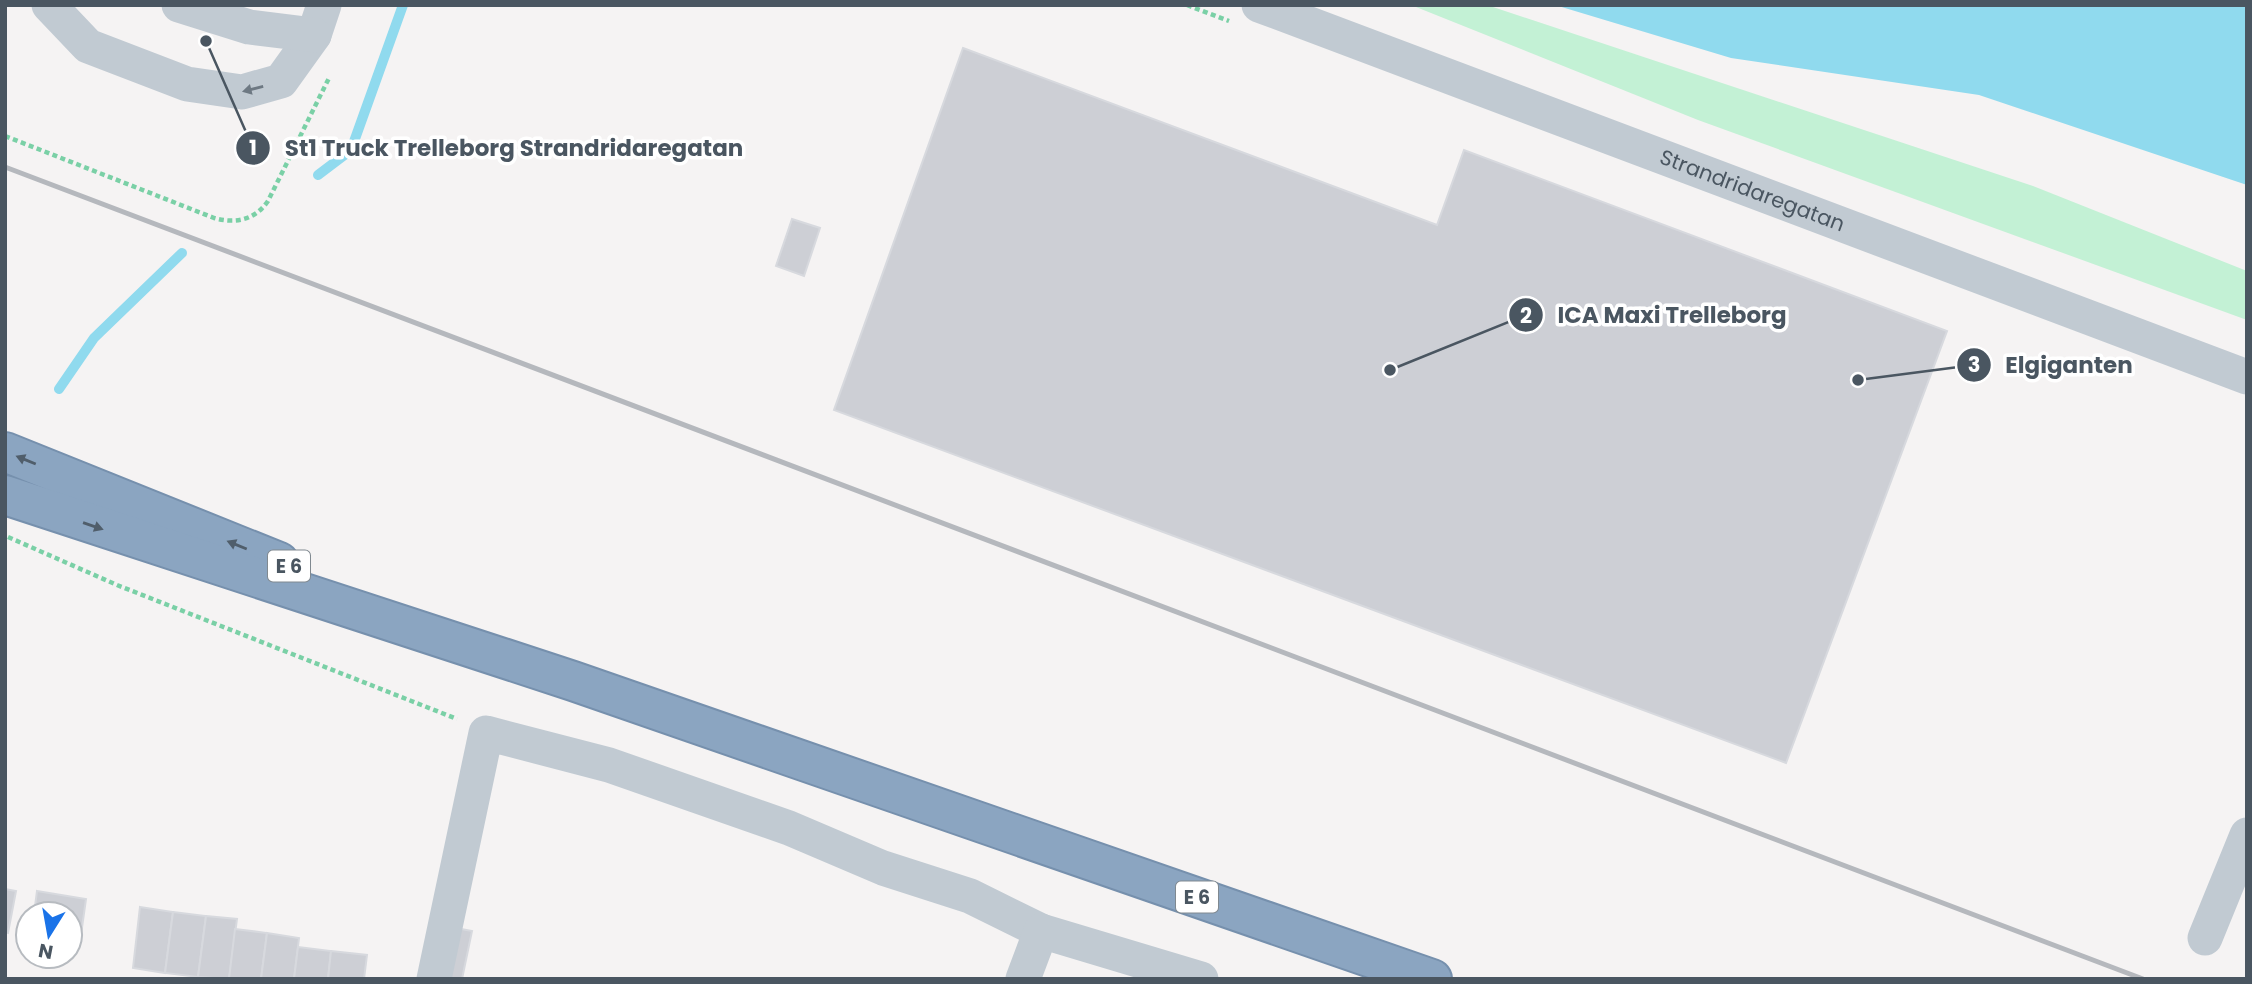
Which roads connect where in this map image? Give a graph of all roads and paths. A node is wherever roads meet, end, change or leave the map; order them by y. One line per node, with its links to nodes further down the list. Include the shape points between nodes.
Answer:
1 (49, 5): 4 (street, one-way to 1, via 281,81 242,92 187,84 88,46)
2 (179, 5): 4 (street, via 249,27)
3 (1259, 5): 7 (street, Strandridaregatan)
4 (319, 20)
5 (332, 73): 6 (path, via 268,201 249,219 227,222 214,218)
6 (5, 136)
7 (2247, 377)
8 (5, 452): 11 (highway, E 6, one-way to 8)
9 (5, 495): 11 (highway, E 6, one-way to 11)
10 (5, 536): 12 (path, via 117,585 442,711)
11 (573, 681): 19 (highway, E 6)
12 (486, 733): 14 (street, via 609,765 789,828 883,868 970,896); 16 (street)
13 (2247, 835): 15 (street)
14 (1041, 931): 17 (street); 18 (street)
15 (2205, 939)
16 (434, 979)
17 (1023, 979)
18 (1201, 979)
19 (1432, 979)

